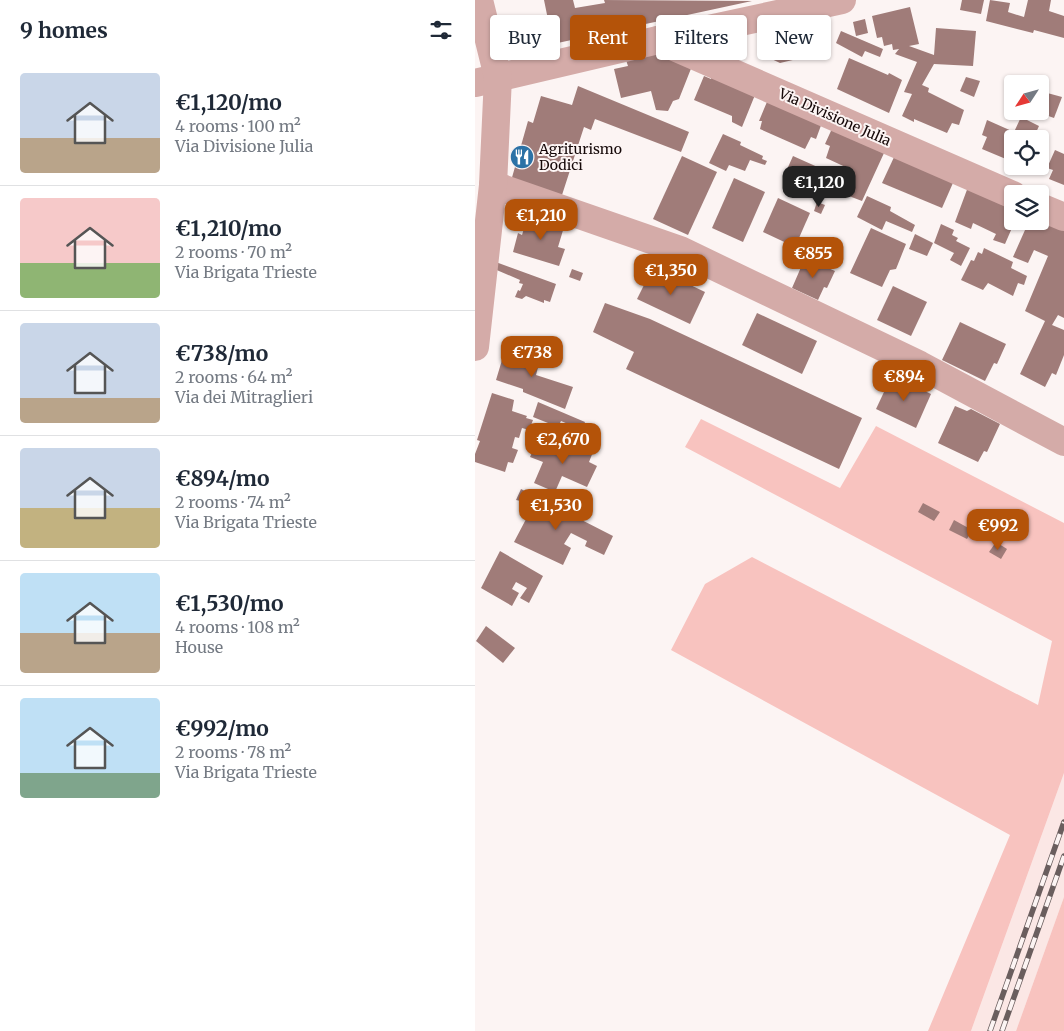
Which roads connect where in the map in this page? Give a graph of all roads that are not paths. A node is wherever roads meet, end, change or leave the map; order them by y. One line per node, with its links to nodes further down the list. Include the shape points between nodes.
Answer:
1 (479, 0): 6 (street)
2 (842, 0): 3 (street)
3 (747, 21)
4 (656, 40): 6 (street)
5 (704, 60): 8 (street, Via Divisione Julia)
6 (486, 80): 7 (street)
7 (493, 185): 11 (street); 12 (street, via 680,250 920,365)
8 (1004, 191)
9 (1049, 211): 10 (street)
10 (1064, 218)
11 (475, 347)
12 (1064, 442)

